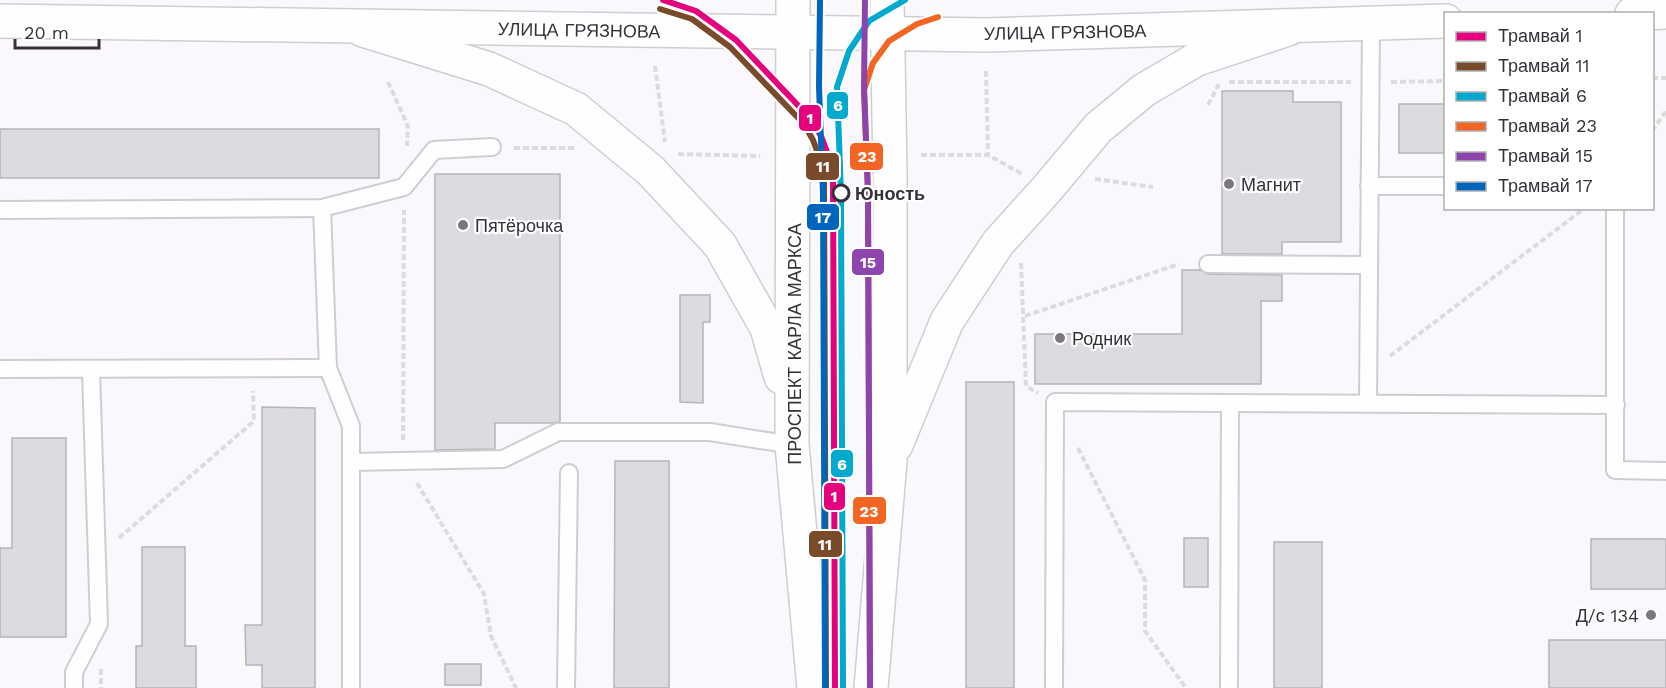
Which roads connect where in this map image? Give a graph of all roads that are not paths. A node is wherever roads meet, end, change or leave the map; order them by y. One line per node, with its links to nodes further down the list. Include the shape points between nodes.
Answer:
1 (793, 0): 8 (main road, ПРОСПЕКТ КАРЛА МАРКСА)
2 (887, 0): 9 (main road)
3 (0, 21): 7 (main road, УЛИЦА ГРЯЗНОВА)
4 (1444, 21): 5 (main road, УЛИЦА ГРЯЗНОВА)
5 (1371, 24): 6 (main road, УЛИЦА ГРЯЗНОВА); 11 (lane)
6 (1298, 26): 9 (main road, УЛИЦА ГРЯЗНОВА); 25 (main road, via 1197,59 1144,90 1098,128 998,243 947,321)
7 (353, 27): 8 (main road, УЛИЦА ГРЯЗНОВА); 24 (main road, via 489,69 576,109 651,171 720,245 767,328)
8 (794, 33): 9 (main road, УЛИЦА ГРЯЗНОВА); 24 (main road, ПРОСПЕКТ КАРЛА МАРКСА)
9 (887, 34): 25 (main road)
10 (492, 147): 13 (lane, via 434,150 404,187)
11 (1369, 186): 12 (lane); 17 (lane)
12 (1444, 186)
13 (322, 208): 14 (lane); 19 (lane)
14 (0, 210)
15 (1615, 210): 23 (lane)
16 (1208, 264): 17 (lane)
17 (1368, 265): 22 (lane)
18 (0, 369): 20 (lane)
19 (328, 369): 20 (lane); 26 (lane, via 351,426)
20 (92, 370): 29 (lane, via 99,624 74,672)
21 (1230, 403): 22 (lane); 34 (lane, via 1055,402); 35 (lane)
22 (1368, 403): 23 (lane)
23 (1616, 405): 27 (lane, via 1615,470)
24 (792, 430): 26 (lane, via 558,432 503,459); 32 (main road, ПРОСПЕКТ КАРЛА МАРКСА)
25 (890, 460): 33 (main road)
26 (351, 462): 30 (lane)
27 (1666, 471)
28 (569, 473): 31 (lane)
29 (74, 688)
30 (351, 688)
31 (566, 688)
32 (814, 688)
33 (871, 688)
34 (1054, 688)
35 (1229, 688)

